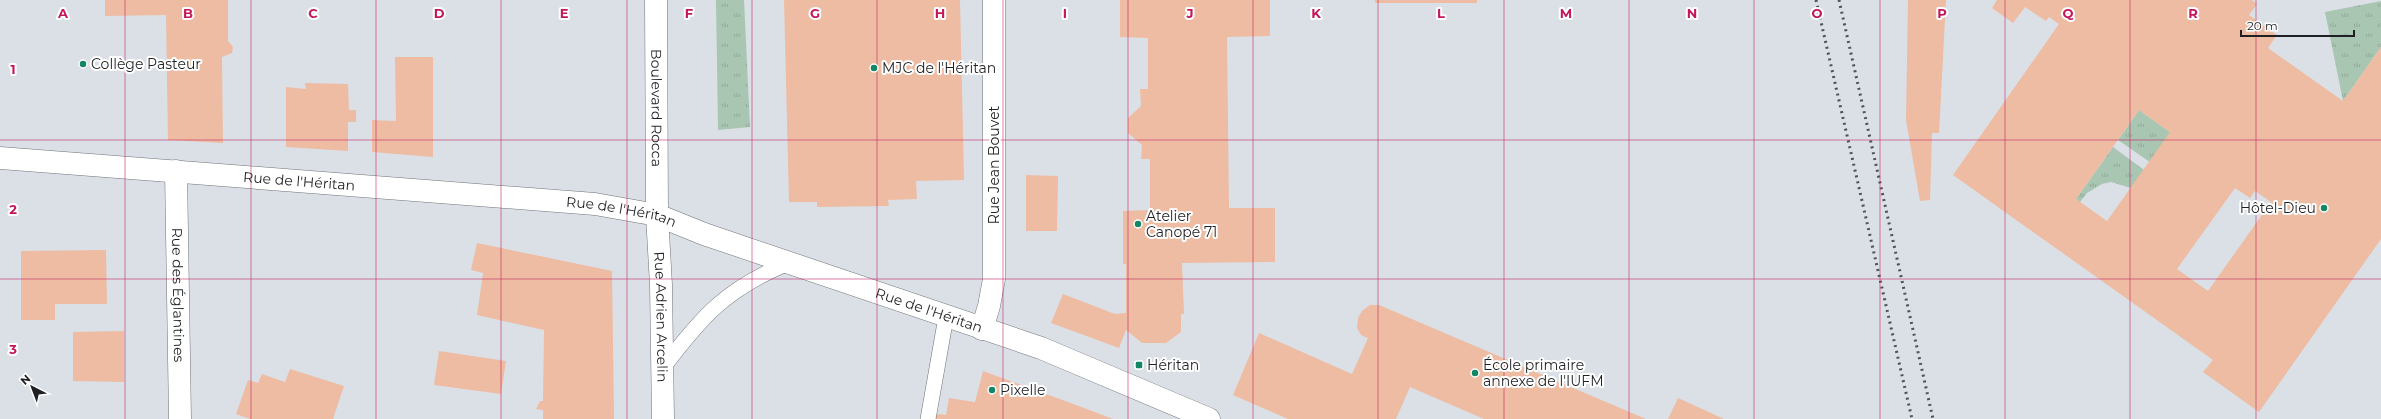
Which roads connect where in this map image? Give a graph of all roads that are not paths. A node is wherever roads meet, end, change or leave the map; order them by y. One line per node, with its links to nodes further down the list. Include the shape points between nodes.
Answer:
1 (656, 0): 5 (street, Boulevard Rocca)
2 (994, 0): 8 (street, Rue Jean Bouvet, via 994,279)
3 (0, 158): 4 (street, Rue de l'Héritan)
4 (176, 171): 5 (street, Rue de l'Héritan, via 596,204); 10 (street, Rue des Églantines)
5 (657, 215): 6 (street, Rue de l'Héritan); 9 (street, Rue Adrien Arcelin)
6 (788, 263): 7 (street, Rue de l'Héritan); 9 (lane, via 757,276 718,302 689,333)
7 (946, 317): 8 (street, Rue de l'Héritan); 12 (lane)
8 (982, 329): 13 (street, Rue de l'Héritan, via 1041,348)
9 (662, 369): 11 (street, Rue Adrien Arcelin)
10 (180, 419)
11 (663, 419)
12 (928, 419)
13 (1209, 419)

